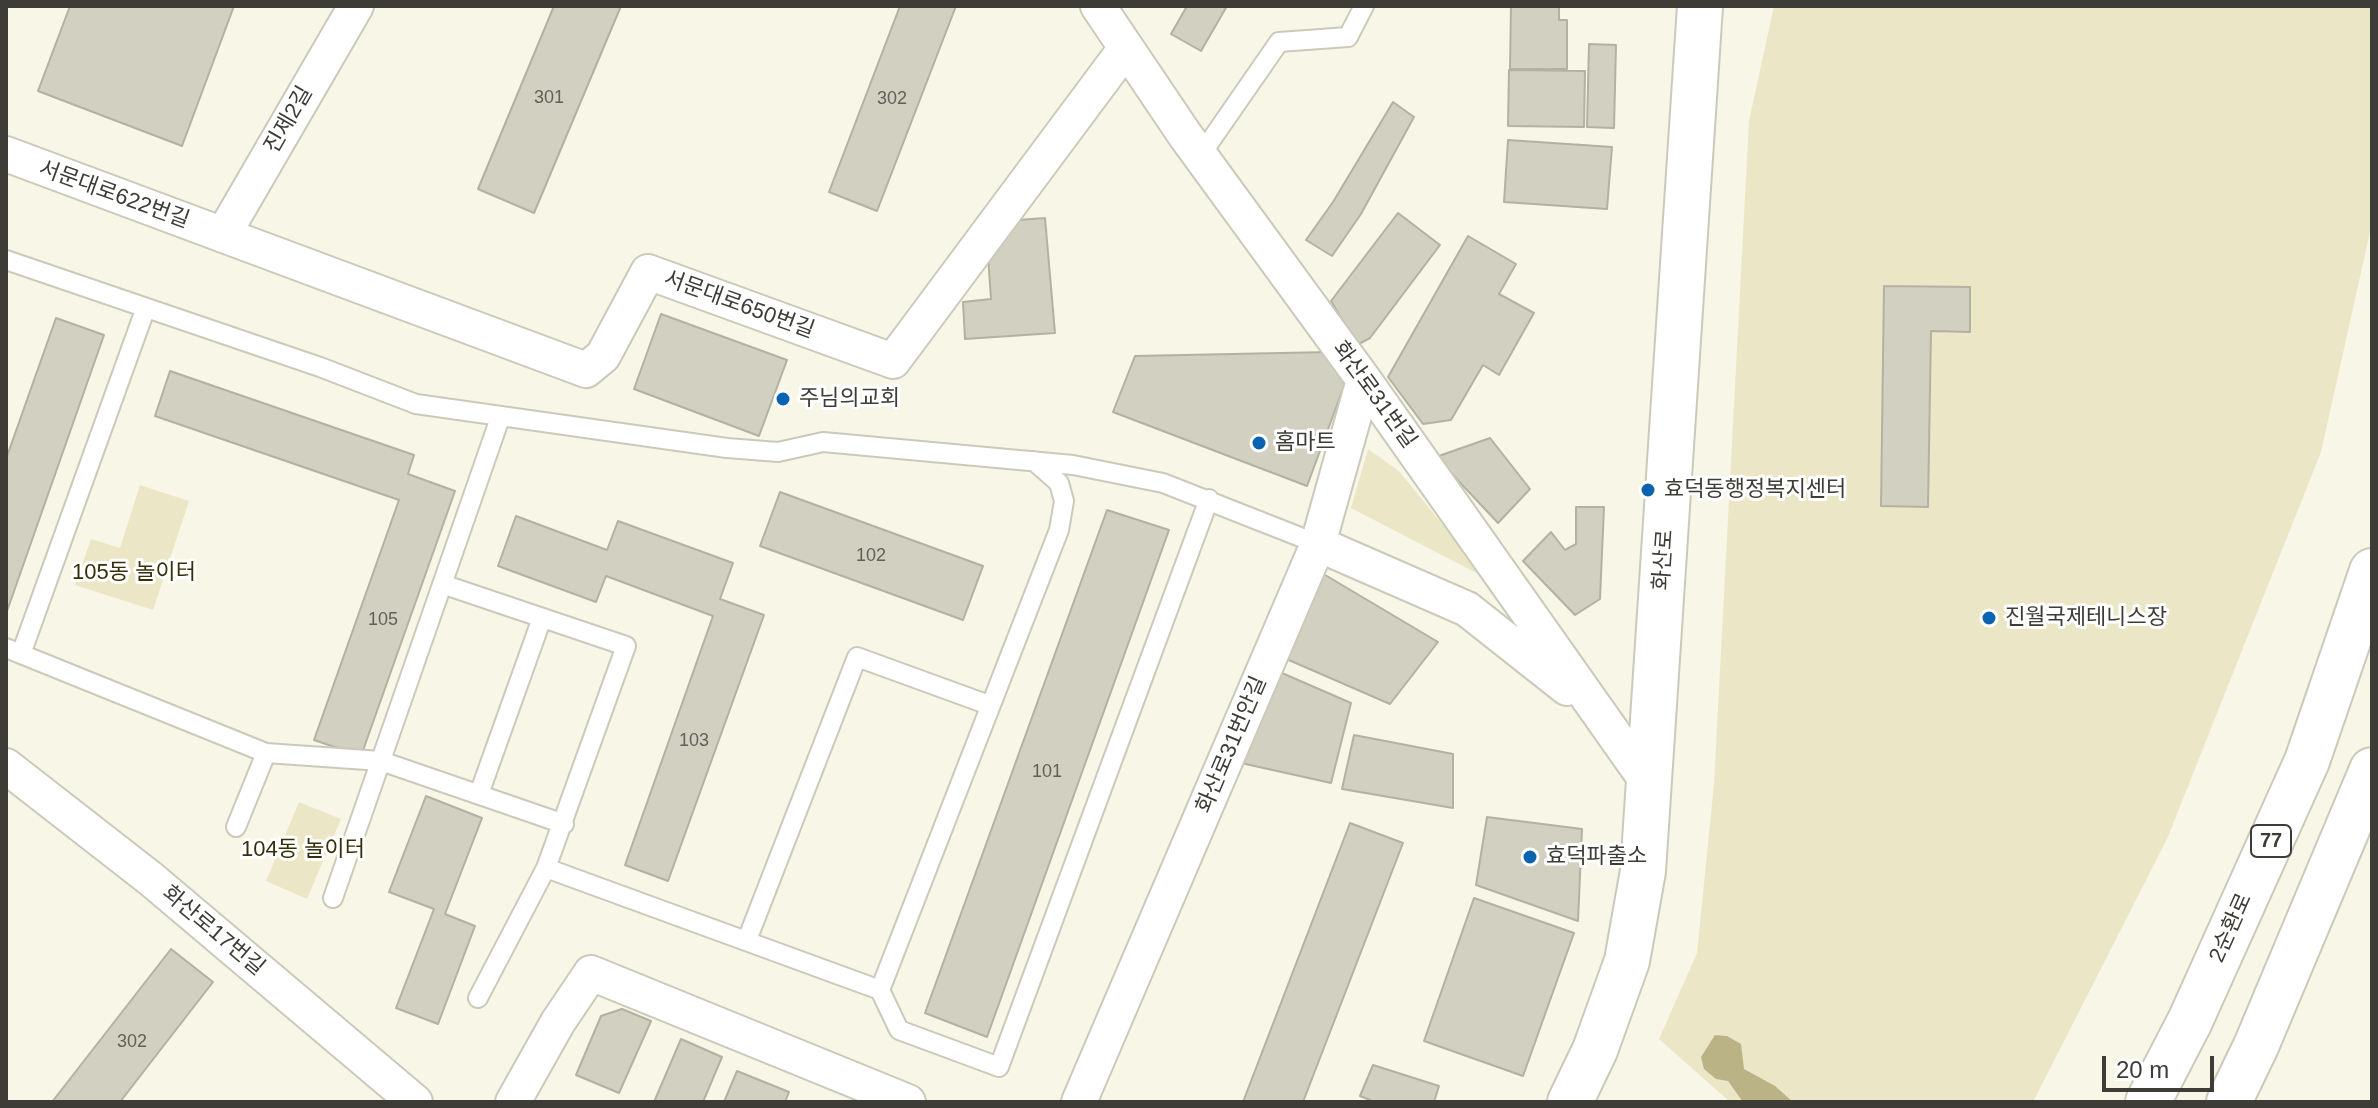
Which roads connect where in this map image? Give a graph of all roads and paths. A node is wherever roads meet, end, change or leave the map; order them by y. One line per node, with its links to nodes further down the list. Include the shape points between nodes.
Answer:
1 (356, 6): 8 (street, 진제2길)
2 (1098, 6): 5 (street, 화산로31번길)
3 (1364, 6): 7 (lane, via 1348,37 1279,42)
4 (1700, 6): 26 (main road, 화산로)
5 (1126, 48): 7 (street, 화산로31번길); 8 (street, 서문대로650번길, via 893,361 648,272 603,356 586,370)
6 (6, 154): 8 (street, 서문대로622번길)
7 (1200, 156): 11 (street, 화산로31번길)
8 (223, 235)
9 (6, 260): 10 (lane)
10 (145, 310): 12 (lane, via 416,404); 19 (lane)
11 (1364, 380): 15 (street, 화산로31번안길); 21 (street, 화산로31번길)
12 (500, 418): 13 (lane, via 727,448 778,452 823,442); 17 (lane)
13 (1034, 461): 14 (lane, via 1163,483); 20 (lane, via 1059,483 1064,501 1059,530)
14 (1209, 499): 15 (lane); 33 (lane, via 999,1067 899,1030)
15 (1318, 544): 21 (street, via 1467,609); 39 (street, 화산로31번안길)
16 (2372, 571): 35 (main road, 2순환로 / 77, via 2307,761)
17 (442, 584): 18 (lane); 23 (lane)
18 (542, 618): 27 (lane); 28 (lane, via 626,646)
19 (14, 651): 22 (lane)
20 (989, 705): 32 (lane, via 857,657); 33 (lane)
21 (1602, 716): 26 (street, 화산로31번길)
22 (266, 753): 23 (lane); 29 (lane)
23 (381, 761): 27 (lane); 31 (lane)
24 (6, 766): 36 (street, 화산로17번길, via 151,879)
25 (2372, 770): 43 (main road)
26 (1649, 784): 40 (main road, 화산로, via 1643,871 1627,961)
27 (479, 794): 28 (lane)
28 (564, 824): 30 (lane)
29 (236, 827)
30 (546, 868): 32 (lane); 34 (lane)
31 (333, 898)
32 (747, 940): 33 (lane)
33 (880, 990)
34 (478, 998)
35 (2190, 1021): 41 (main road); 42 (main road, 2순환로 / 77)
36 (415, 1102)
37 (513, 1102): 38 (street, via 591,973)
38 (908, 1102)
39 (1079, 1102)
40 (1570, 1102)
41 (2133, 1102)
42 (2148, 1102)
43 (2229, 1102)

